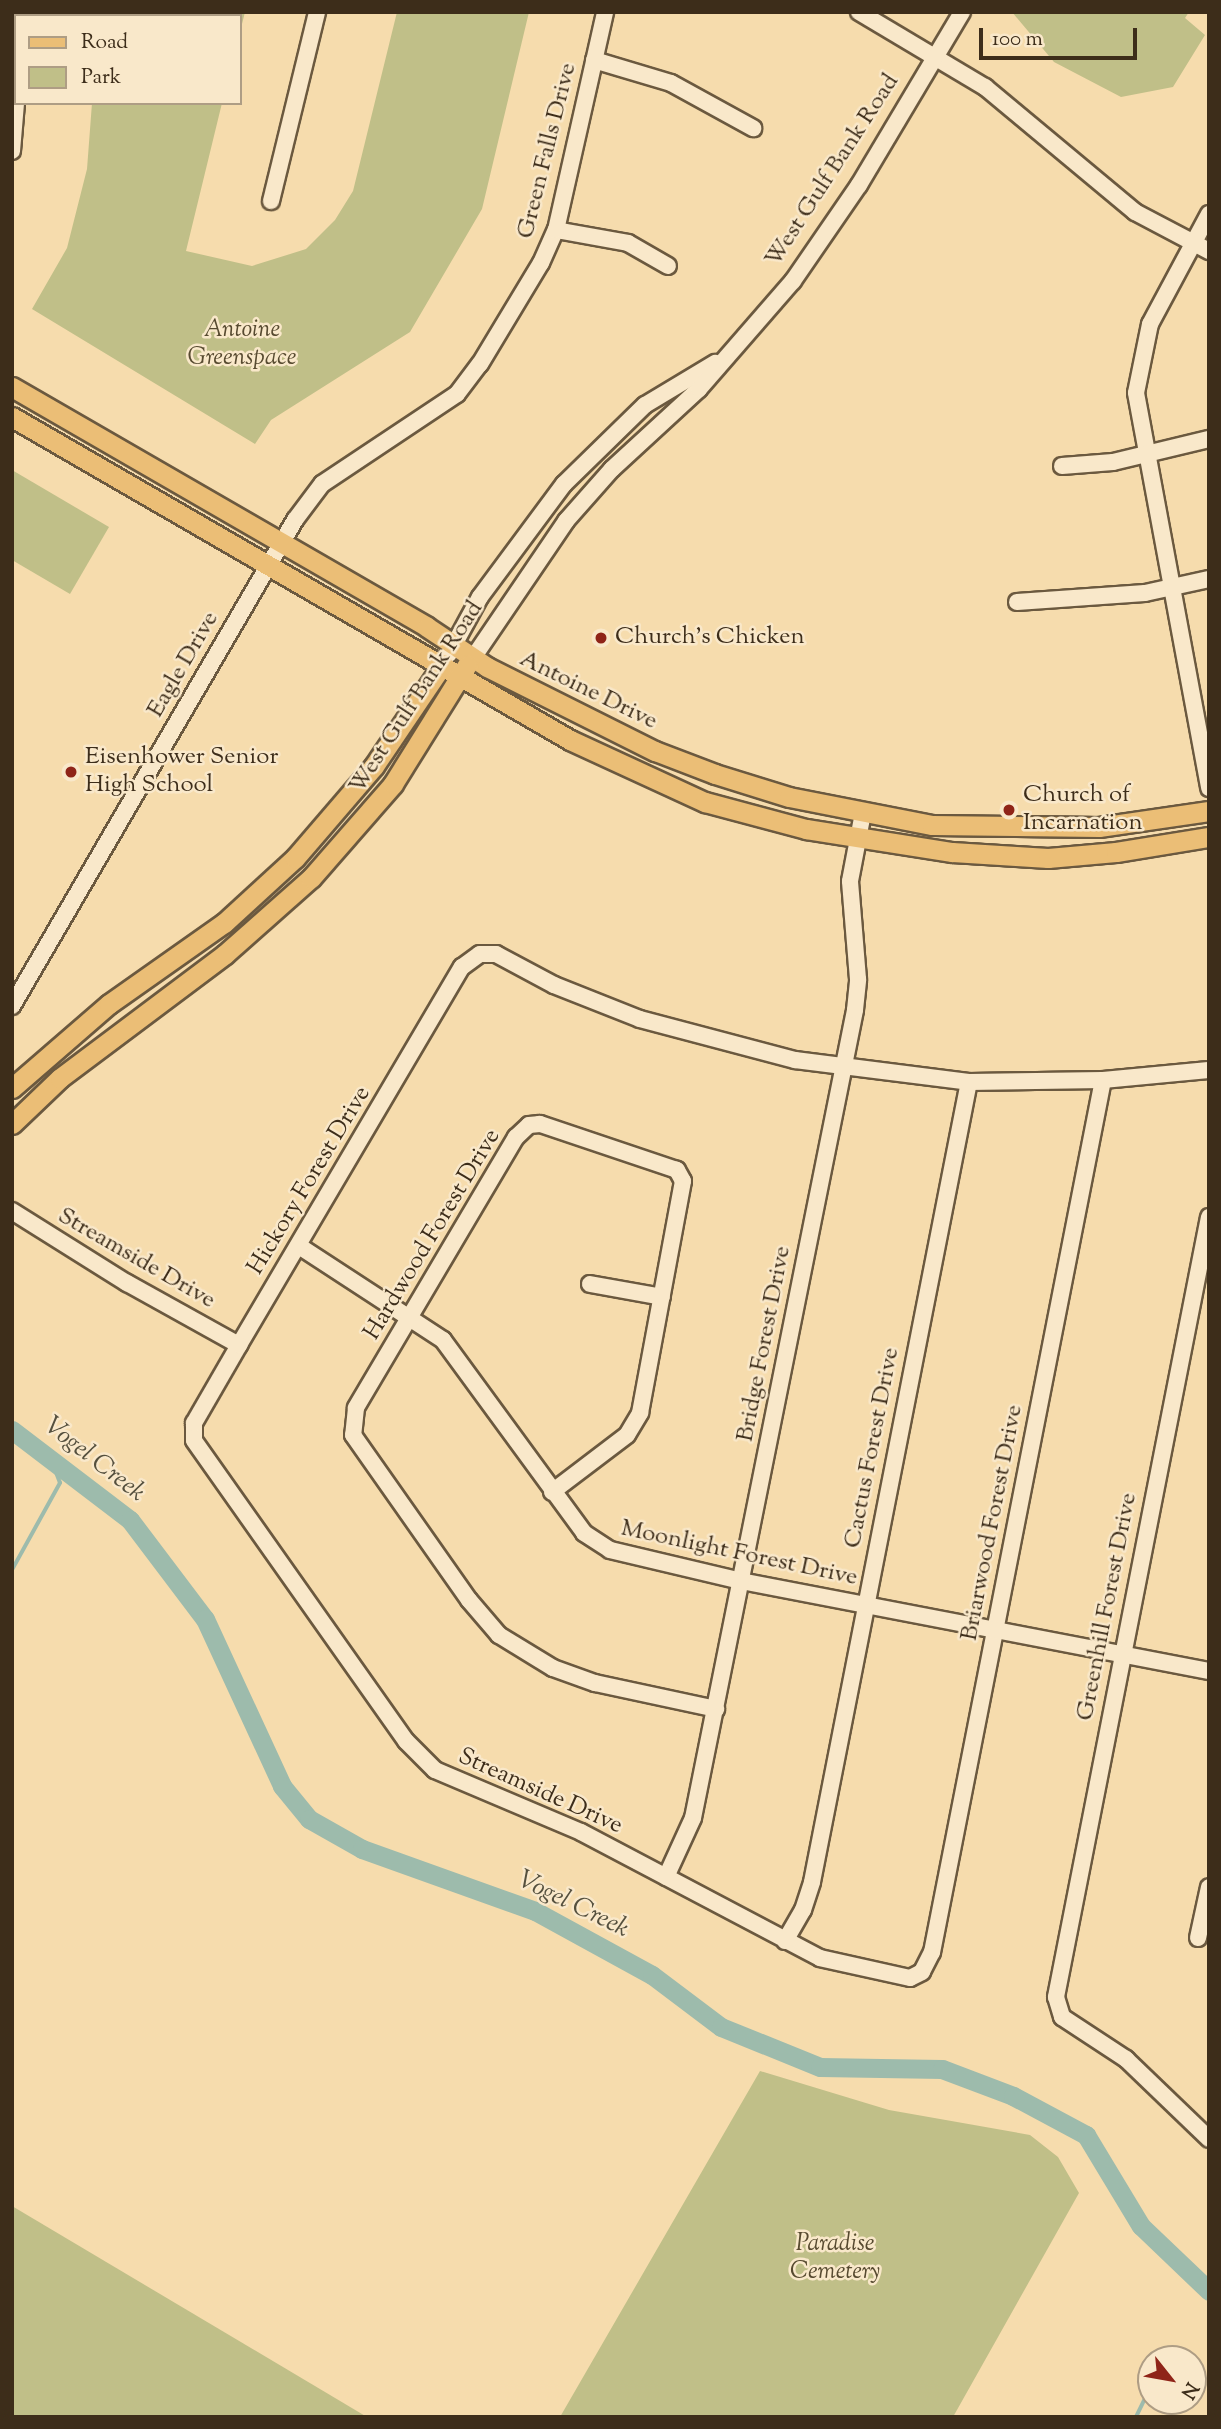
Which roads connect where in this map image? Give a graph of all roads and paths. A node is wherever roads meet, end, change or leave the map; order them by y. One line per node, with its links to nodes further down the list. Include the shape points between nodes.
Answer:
1 (317, 12): 10 (street)
2 (605, 12): 6 (street, Green Falls Drive)
3 (859, 12): 5 (street)
4 (962, 12): 5 (street, West Gulf Bank Road)
5 (936, 57): 13 (street, via 1008,104 1062,155 1135,212); 16 (street, West Gulf Bank Road, via 834,224 793,281)
6 (594, 60): 8 (street, via 671,83); 12 (street, Green Falls Drive)
7 (16, 105): 9 (street)
8 (753, 128)
9 (12, 151)
10 (271, 201)
11 (1209, 214): 13 (street)
12 (556, 230): 15 (street, via 628,243); 26 (street, Green Falls Drive, via 481,364 457,394 323,484)
13 (1193, 242): 14 (street); 22 (street, via 1150,324 1139,362 1136,393)
14 (1209, 251)
15 (668, 266)
16 (734, 349): 24 (street, West Gulf Bank Road, via 645,405 610,435); 25 (street, West Gulf Bank Road)
17 (12, 387): 19 (main road, Antoine Drive)
18 (12, 418): 21 (main road, Antoine Drive)
19 (72, 422): 21 (main road); 26 (main road, Antoine Drive)
20 (1209, 439): 22 (street)
21 (59, 444): 27 (main road, Antoine Drive)
22 (1145, 456): 23 (street); 29 (street)
23 (1062, 466)
24 (547, 506): 25 (street); 31 (street, West Gulf Bank Road, via 480,597)
25 (566, 521): 32 (street, West Gulf Bank Road)
26 (282, 542): 27 (street, Green Falls Drive); 31 (main road, Antoine Drive)
27 (268, 566): 33 (main road, Antoine Drive); 44 (street, Eagle Drive)
28 (1209, 579): 29 (street)
29 (1171, 589): 30 (street, via 1072,601); 37 (street)
30 (1017, 601)
31 (455, 646): 32 (main road, Antoine Drive); 33 (street, West Gulf Bank Road)
32 (473, 658): 34 (main road, West Gulf Bank Road); 40 (main road, Antoine Drive, via 655,751 777,793)
33 (443, 664): 34 (main road, Antoine Drive); 35 (main road, West Gulf Bank Road)
34 (460, 674): 36 (main road, West Gulf Bank Road); 43 (main road, Antoine Drive, via 569,740 684,793 760,818)
35 (392, 741): 36 (main road); 38 (main road, West Gulf Bank Road)
36 (413, 757): 41 (main road, West Gulf Bank Road)
37 (1209, 788)
38 (347, 801): 41 (main road); 45 (main road, West Gulf Bank Road, via 295,858 224,923)
39 (1209, 811): 40 (main road, Antoine Drive, via 1099,827 1029,828 932,825)
40 (863, 813): 43 (street, Bridge Forest Drive)
41 (365, 820): 46 (main road, West Gulf Bank Road, via 273,915)
42 (1209, 837): 43 (main road, Antoine Drive, via 1048,858)
43 (856, 839): 47 (street, Bridge Forest Drive, via 850,905 858,983)
44 (12, 1006)
45 (70, 1036): 46 (main road); 51 (main road, West Gulf Bank Road)
46 (84, 1058): 52 (main road, West Gulf Bank Road)
47 (843, 1067): 50 (street); 55 (street, Hickory Forest Drive, via 732,1046 640,1020 554,985 496,954 480,954 462,967); 62 (street, Bridge Forest Drive)
48 (1209, 1070): 49 (street)
49 (1103, 1080): 50 (street); 64 (street, Briarwood Forest Drive)
50 (969, 1082): 63 (street, Cactus Forest Drive)
51 (12, 1088)
52 (12, 1124)
53 (12, 1211): 59 (street, Streamside Drive, via 127,1283)
54 (1209, 1217): 65 (street, Greenhill Forest Drive)
55 (299, 1246): 58 (street, Moonlight Forest Drive); 59 (street, Hickory Forest Drive)
56 (590, 1284): 57 (street)
57 (662, 1297): 58 (street, Hardwood Forest Drive, via 683,1181 677,1170 547,1125 529,1125 516,1137); 61 (street, via 635,1425)
58 (410, 1316): 61 (street, Moonlight Forest Drive, via 443,1340); 67 (street, Hardwood Forest Drive, via 356,1408 353,1435 469,1600 499,1635 553,1668 596,1683)
59 (239, 1345): 60 (street, Hickory Forest Drive, via 194,1423)
60 (194, 1440): 68 (street, Streamside Drive, via 424,1762 453,1781 582,1832)
61 (552, 1492): 62 (street, Moonlight Forest Drive, via 584,1533 610,1550)
62 (741, 1581): 63 (street, Moonlight Forest Drive); 67 (street, Bridge Forest Drive)
63 (866, 1605): 64 (street, Moonlight Forest Drive); 71 (street, Cactus Forest Drive, via 812,1882)
64 (996, 1630): 65 (street, Moonlight Forest Drive); 72 (street, Briarwood Forest Drive, via 932,1952)
65 (1121, 1655): 66 (street, Moonlight Forest Drive); 73 (street, Greenhill Forest Drive, via 1057,2006 1072,2024 1126,2059)
66 (1209, 1671)
67 (716, 1709): 68 (street, Bridge Forest Drive, via 694,1818)
68 (666, 1877): 71 (street, Streamside Drive)
69 (1209, 1886): 70 (street)
70 (1198, 1938)
71 (785, 1941): 72 (street, Streamside Drive, via 836,1964 910,1978)
72 (922, 1972)
73 (1209, 2139)

